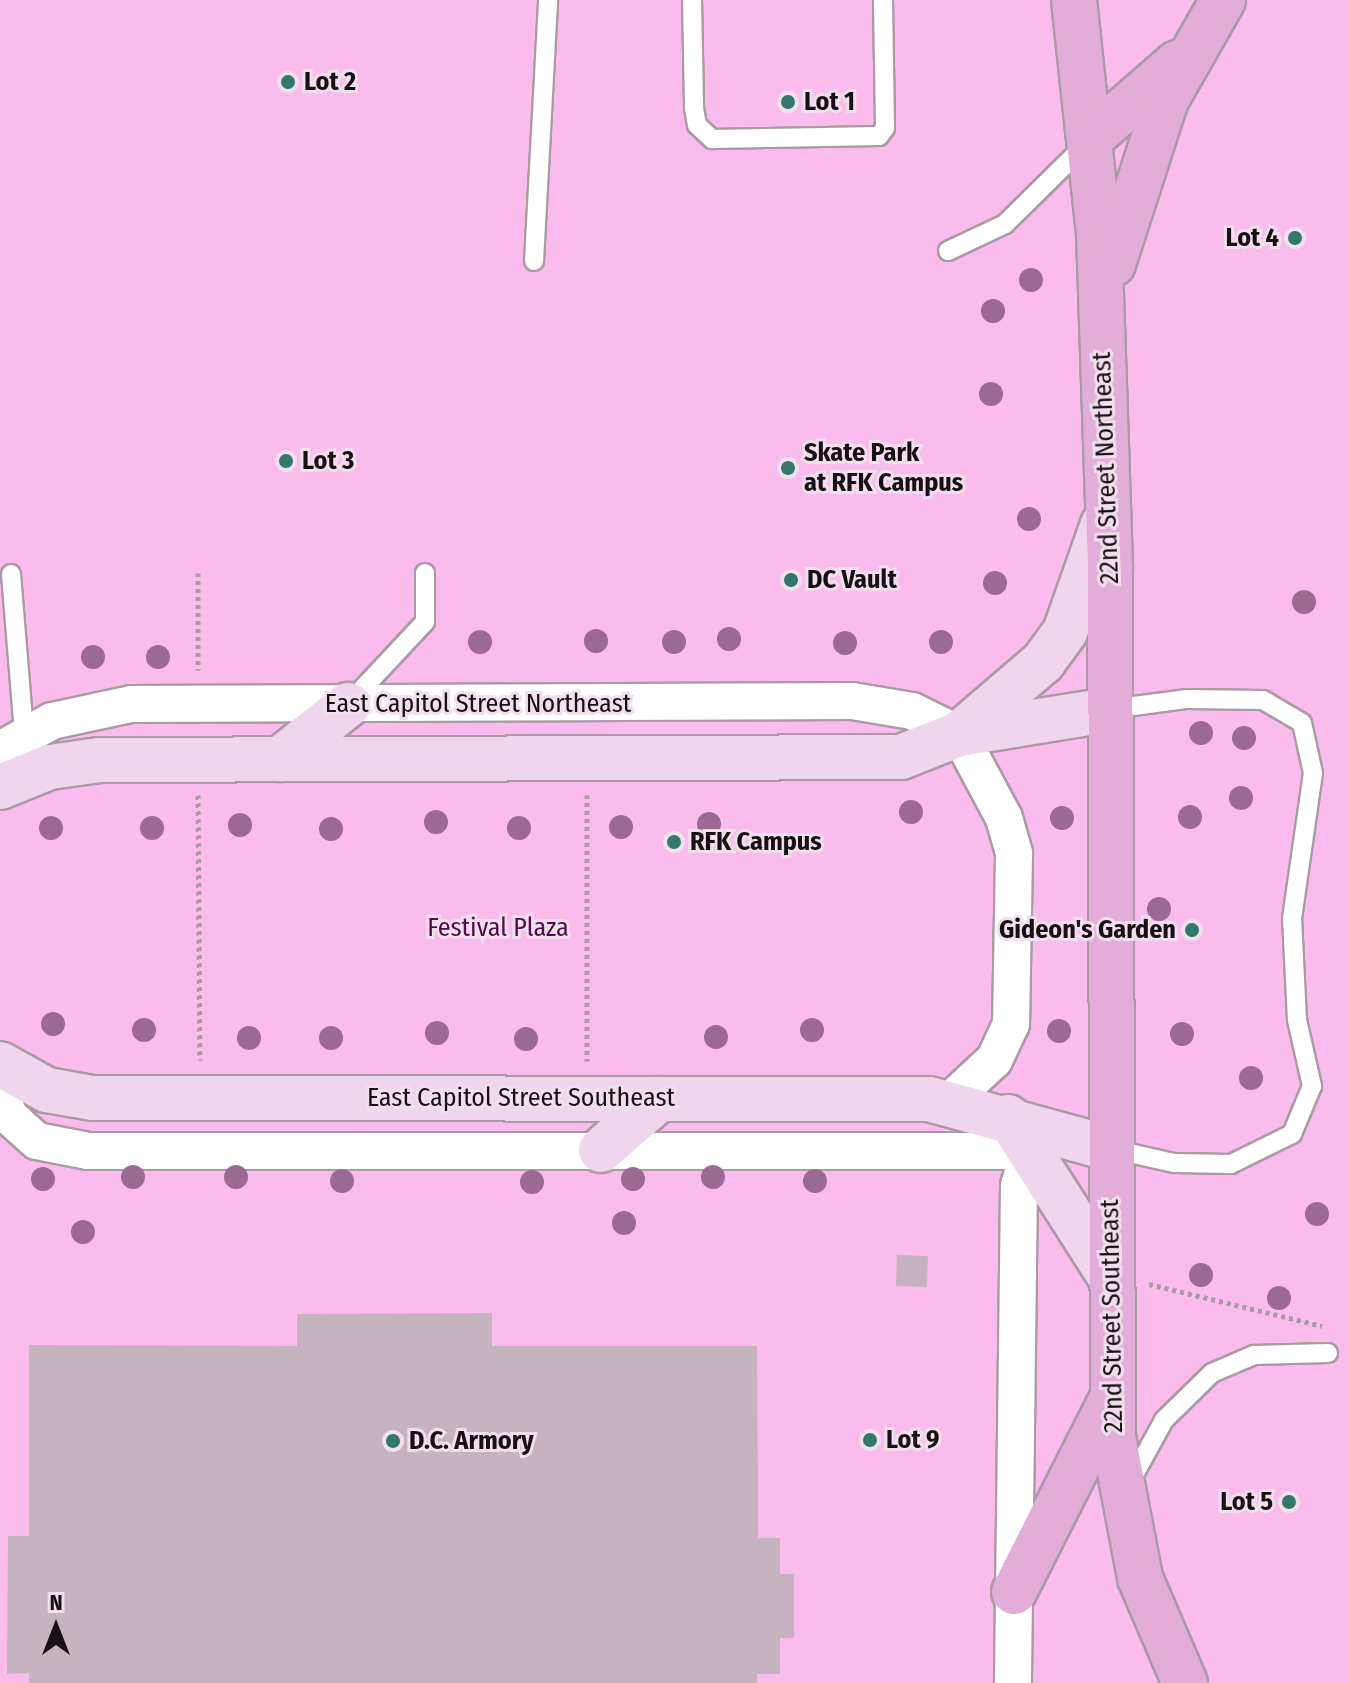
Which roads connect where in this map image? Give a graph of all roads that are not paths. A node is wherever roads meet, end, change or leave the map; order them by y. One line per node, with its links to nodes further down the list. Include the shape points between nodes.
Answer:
1 (548, 0): 9 (lane)
2 (692, 0): 3 (lane, via 694,108 697,125 712,139 879,136 885,128)
3 (883, 0)
4 (1074, 0): 7 (main road, 22nd Street Northeast)
5 (1223, 0): 6 (main road)
6 (1188, 54): 7 (main road); 10 (main road, via 1133,189)
7 (1091, 138): 8 (lane, via 1005,224); 10 (main road, 22nd Street Northeast)
8 (948, 251)
9 (534, 261)
10 (1102, 313): 11 (main road, 22nd Street Northeast)
11 (1103, 524): 15 (main road, 22nd Street Northeast); 16 (main road, via 1056,646 1016,691)
12 (425, 573): 14 (lane, via 425,622)
13 (11, 574): 17 (lane)
14 (348, 705): 16 (street, East Capitol Street Northeast, via 871,702); 17 (street, East Capitol Street Northeast, via 131,704); 18 (main road)
15 (1108, 710): 16 (main road); 20 (main road, 22nd Street Northeast); 26 (lane, via 1187,699 1263,700 1302,723 1313,773 1292,918 1297,1020 1312,1086 1292,1134 1231,1164 1174,1163)
16 (959, 734): 18 (main road, via 883,759); 24 (street, via 1009,832 1013,934 1007,1037)
17 (12, 741)
18 (280, 759): 19 (main road, via 99,760 50,767)
19 (0, 787)
20 (1109, 937): 26 (main road, 22nd Street Southeast)
21 (0, 1064): 23 (main road, East Capitol Street Southeast, via 47,1090 93,1098)
22 (0, 1095): 27 (street, East Capitol Street Southeast, via 22,1130 69,1150)
23 (659, 1099): 24 (main road, East Capitol Street Southeast); 27 (main road)
24 (949, 1102): 25 (main road, East Capitol Street Southeast)
25 (1018, 1134): 26 (main road); 27 (street, East Capitol Street Southeast); 28 (main road); 32 (street)
26 (1108, 1148): 28 (main road, 22nd Street Southeast)
27 (601, 1150)
28 (1109, 1275): 30 (main road, 22nd Street Southeast)
29 (1328, 1353): 31 (lane, via 1265,1353 1212,1373 1164,1420)
30 (1112, 1398): 31 (main road, 22nd Street Southeast); 32 (main road)
31 (1121, 1498): 34 (main road, 22nd Street Southeast, via 1140,1578)
32 (1014, 1592): 33 (street)
33 (1013, 1683)
34 (1185, 1683)

